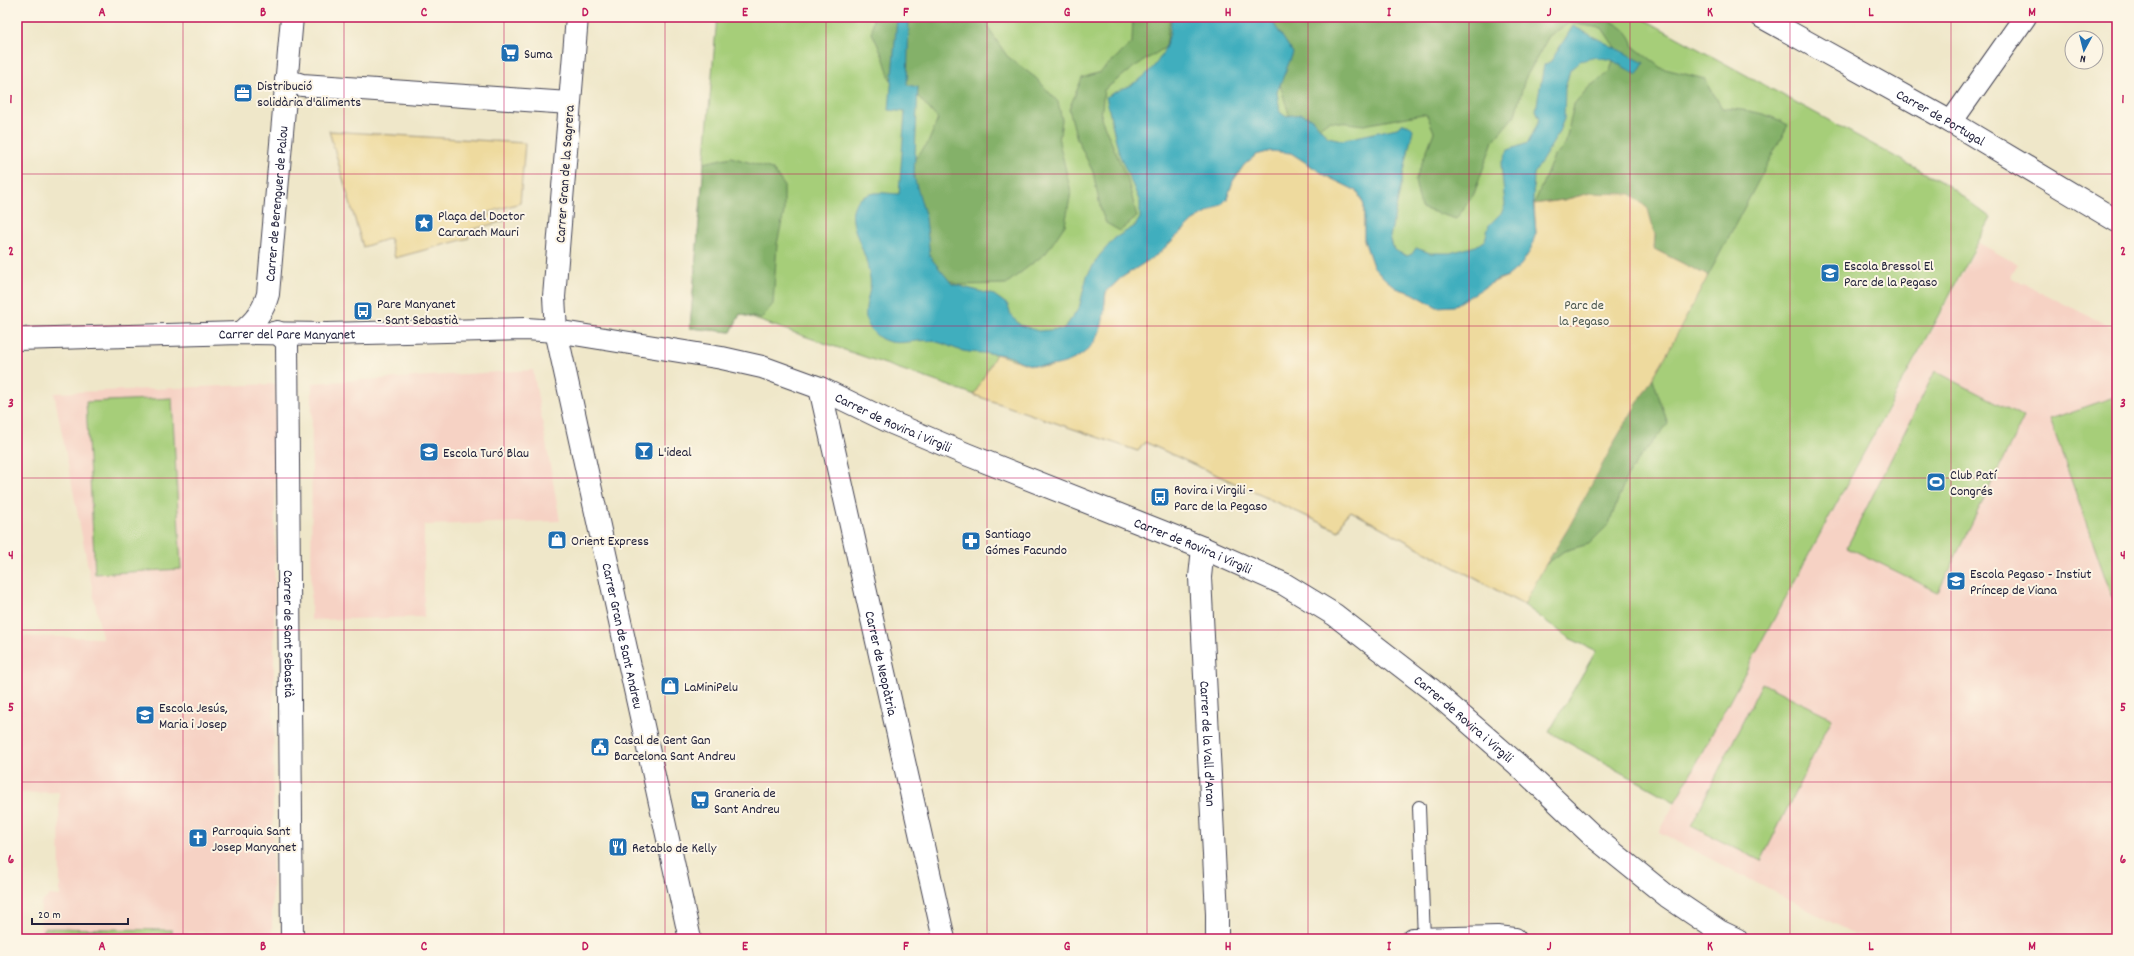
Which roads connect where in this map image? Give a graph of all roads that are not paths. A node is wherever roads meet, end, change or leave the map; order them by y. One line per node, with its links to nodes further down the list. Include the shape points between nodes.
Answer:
1 (292, 17): 5 (street, Carrer de Berenguer de Palou)
2 (577, 17): 6 (street, Carrer Gran de la Sagrera)
3 (1762, 17): 7 (street, Carrer de Portugal)
4 (2025, 17): 7 (street)
5 (286, 80): 6 (street, via 314,86); 11 (street, Carrer de Berenguer de Palou, via 268,294 264,309)
6 (570, 103): 9 (street, Carrer Gran de la Sagrera, via 554,297)
7 (1951, 122): 8 (street, Carrer de Portugal)
8 (2117, 221)
9 (556, 331): 10 (street, Carrer del Pare Manyanet, via 526,329 327,334); 13 (street, Carrer de Rovira i Virgili, via 722,358 762,367); 18 (street, Carrer Gran de Sant Andreu)
10 (277, 332): 11 (street, Carrer del Pare Manyanet); 17 (street, Carrer de Sant Sebastià, via 287,342)
11 (241, 333): 12 (street, Carrer del Pare Manyanet)
12 (17, 339)
13 (820, 388): 14 (street, Carrer de Rovira i Virgili, via 890,422 966,454); 19 (street, Carrer de Neopàtria)
14 (1203, 548): 20 (street, Carrer de la Vall d'Aran, via 1200,583); 23 (street, Carrer de Rovira i Virgili, via 1284,584 1335,615 1432,690 1622,861 1667,896)
15 (1419, 807): 22 (lane)
16 (1503, 938): 22 (street)
17 (292, 939)
18 (690, 939)
19 (944, 939)
20 (1217, 939)
21 (1413, 939): 22 (street)
22 (1424, 939)
23 (1736, 939)

